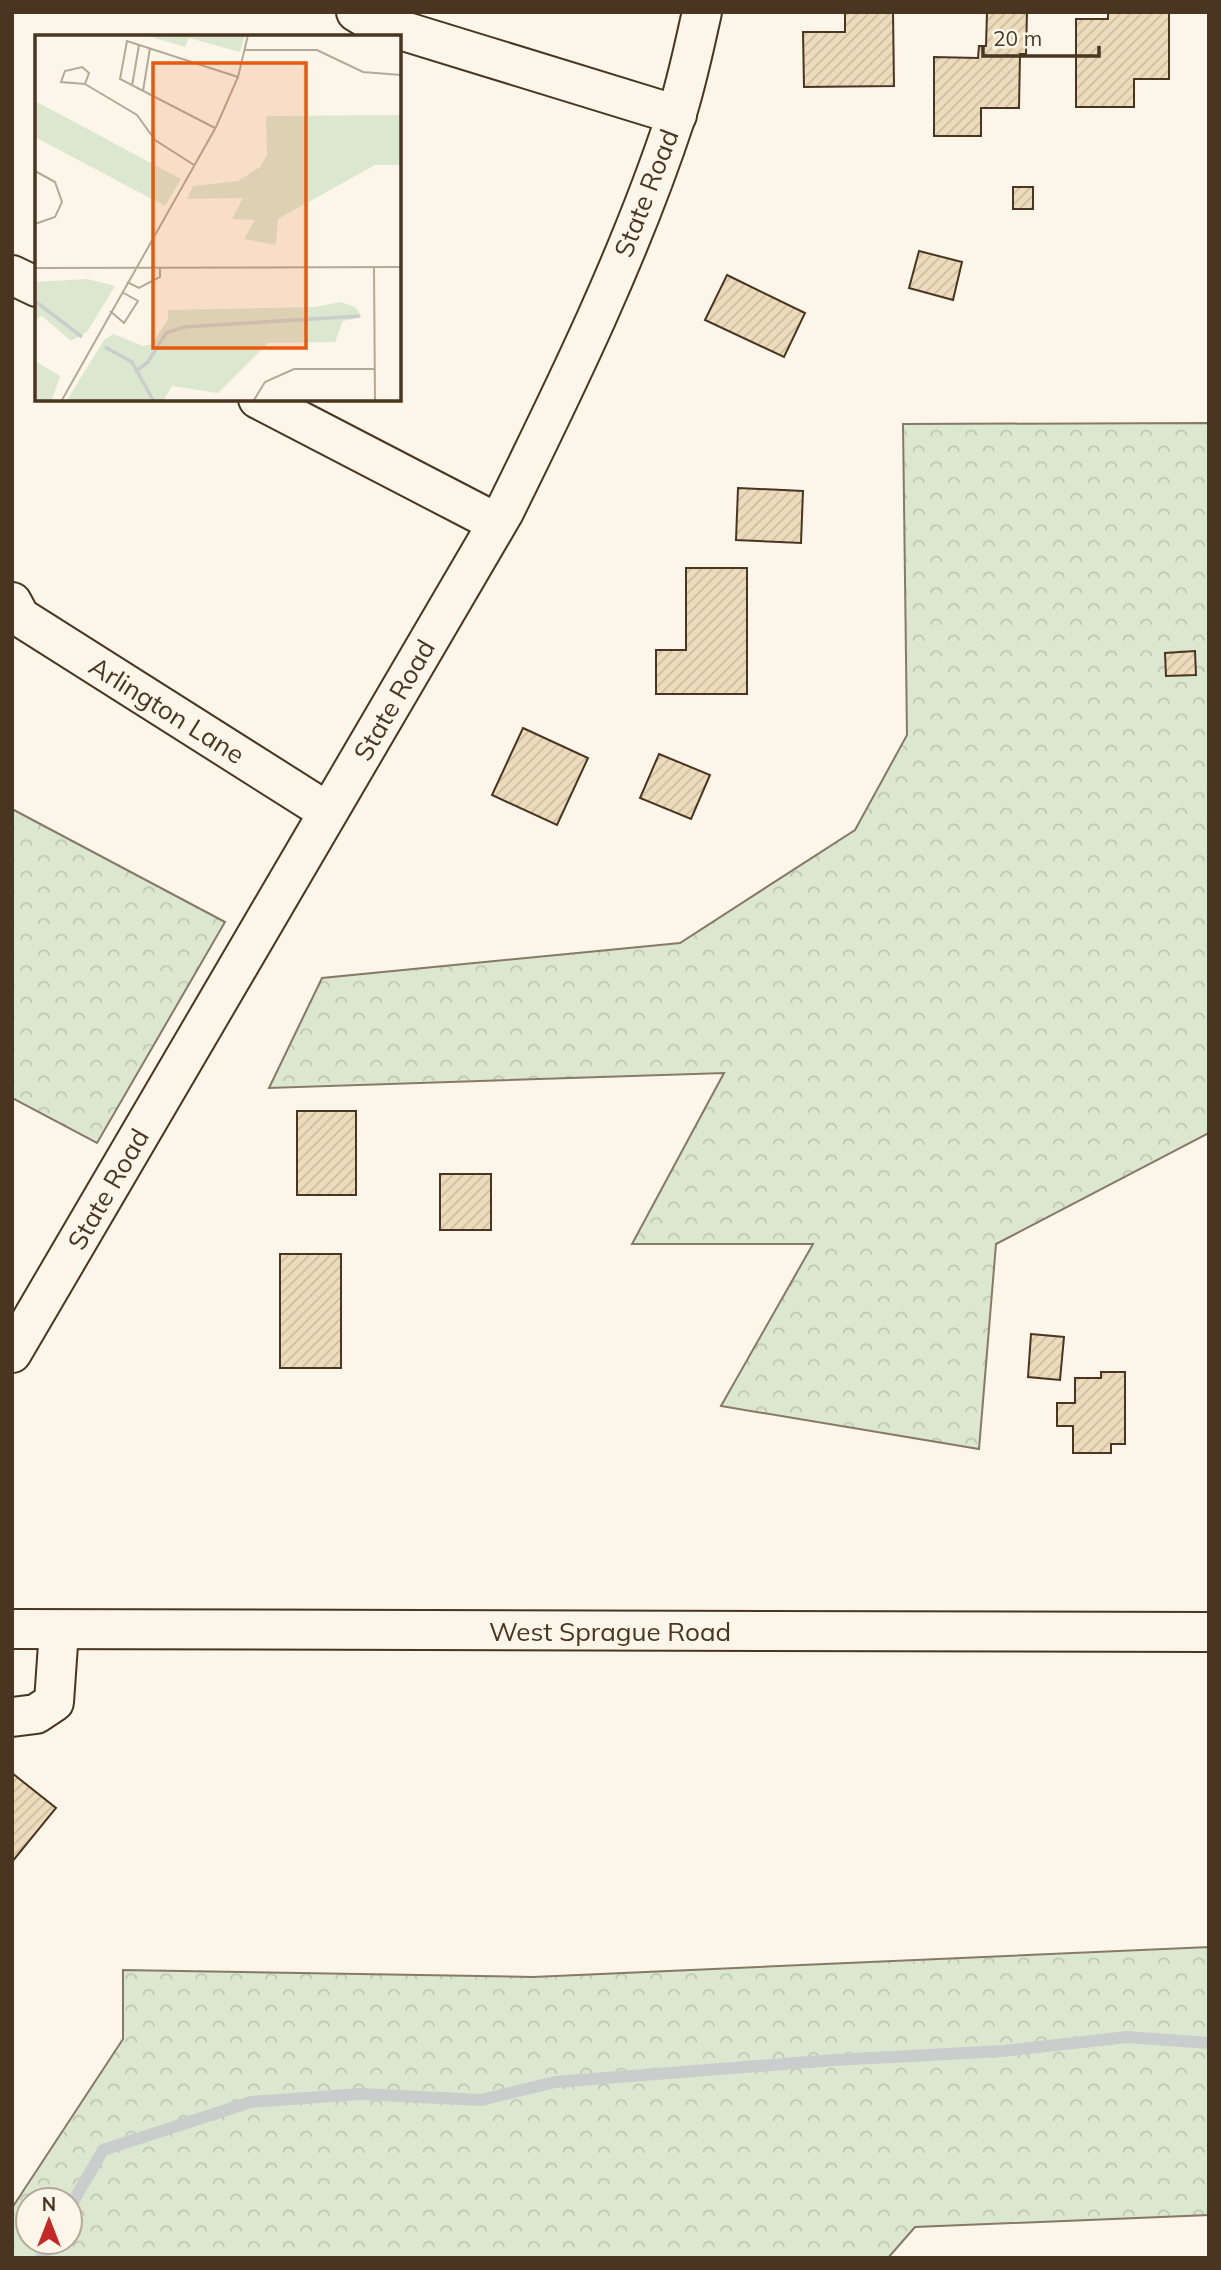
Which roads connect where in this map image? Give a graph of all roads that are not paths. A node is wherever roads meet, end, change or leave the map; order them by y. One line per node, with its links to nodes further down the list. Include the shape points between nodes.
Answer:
1 (356, 12): 3 (street, via 371,21)
2 (702, 12): 3 (street, State Road)
3 (677, 115): 7 (street, State Road, via 574,370)
4 (12, 275): 5 (street)
5 (35, 286)
6 (262, 401): 7 (street)
7 (497, 523): 9 (street, State Road)
8 (12, 602): 9 (street, Arlington Lane, via 20,617)
9 (328, 812): 10 (street, State Road)
10 (12, 1353)
11 (12, 1629): 12 (street, West Sprague Road)
12 (59, 1630): 13 (street, West Sprague Road); 14 (street, via 54,1702 36,1714)
13 (1209, 1632)
14 (12, 1717)

